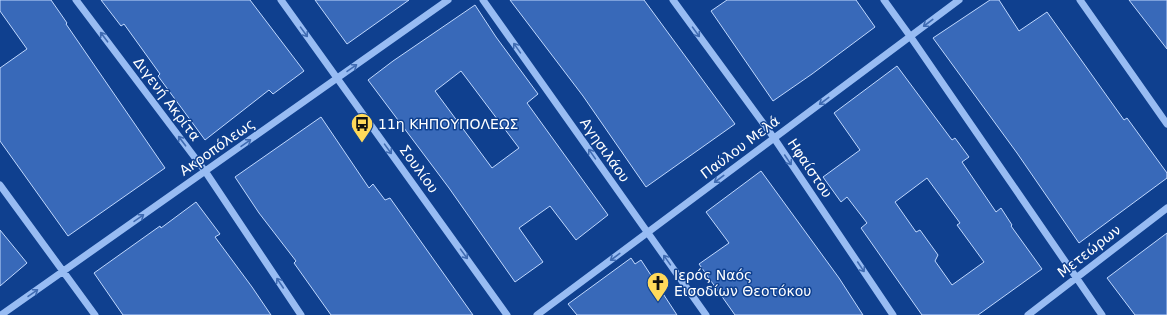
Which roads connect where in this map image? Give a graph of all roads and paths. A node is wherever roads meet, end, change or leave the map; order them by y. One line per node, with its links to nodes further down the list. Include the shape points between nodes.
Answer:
1 (76, 0): 13 (street, Διγενή Ακρίτα, one-way to 1)
2 (282, 0): 10 (street, Σουλίου, one-way to 10)
3 (448, 0): 10 (street, Ακροπόλεως, one-way to 3)
4 (483, 0): 16 (street, Αγησιλάου, one-way to 4)
5 (673, 0): 12 (street, Ηφαίστου, one-way to 12)
6 (884, 0): 9 (street)
7 (959, 0): 9 (street, Παύλου Μελά, one-way to 9)
8 (1080, 0): 11 (street)
9 (910, 36): 12 (street, Παύλου Μελά, one-way to 12); 18 (street)
10 (337, 78): 13 (street, Ακροπόλεως, one-way to 10); 22 (street, Σουλίου, one-way to 22)
11 (1167, 124)
12 (774, 138): 16 (street, Παύλου Μελά, one-way to 16); 25 (street, Ηφαίστου, one-way to 25)
13 (205, 172): 17 (street, Ακροπόλεως, one-way to 13); 21 (street, Διγενή Ακρίτα, one-way to 13)
14 (0, 185): 17 (street)
15 (1167, 208): 18 (street, Μετεώρων)
16 (648, 232): 23 (street, Παύλου Μελά, one-way to 23); 24 (street, Αγησιλάου, one-way to 16)
17 (62, 272): 19 (street, Ακροπόλεως, one-way to 17); 20 (street)
18 (1076, 278): 26 (street, Μετεώρων); 27 (street)
19 (1, 315)
20 (95, 315)
21 (301, 315)
22 (507, 315)
23 (537, 315)
24 (706, 315)
25 (893, 315)
26 (1028, 315)
27 (1102, 315)

